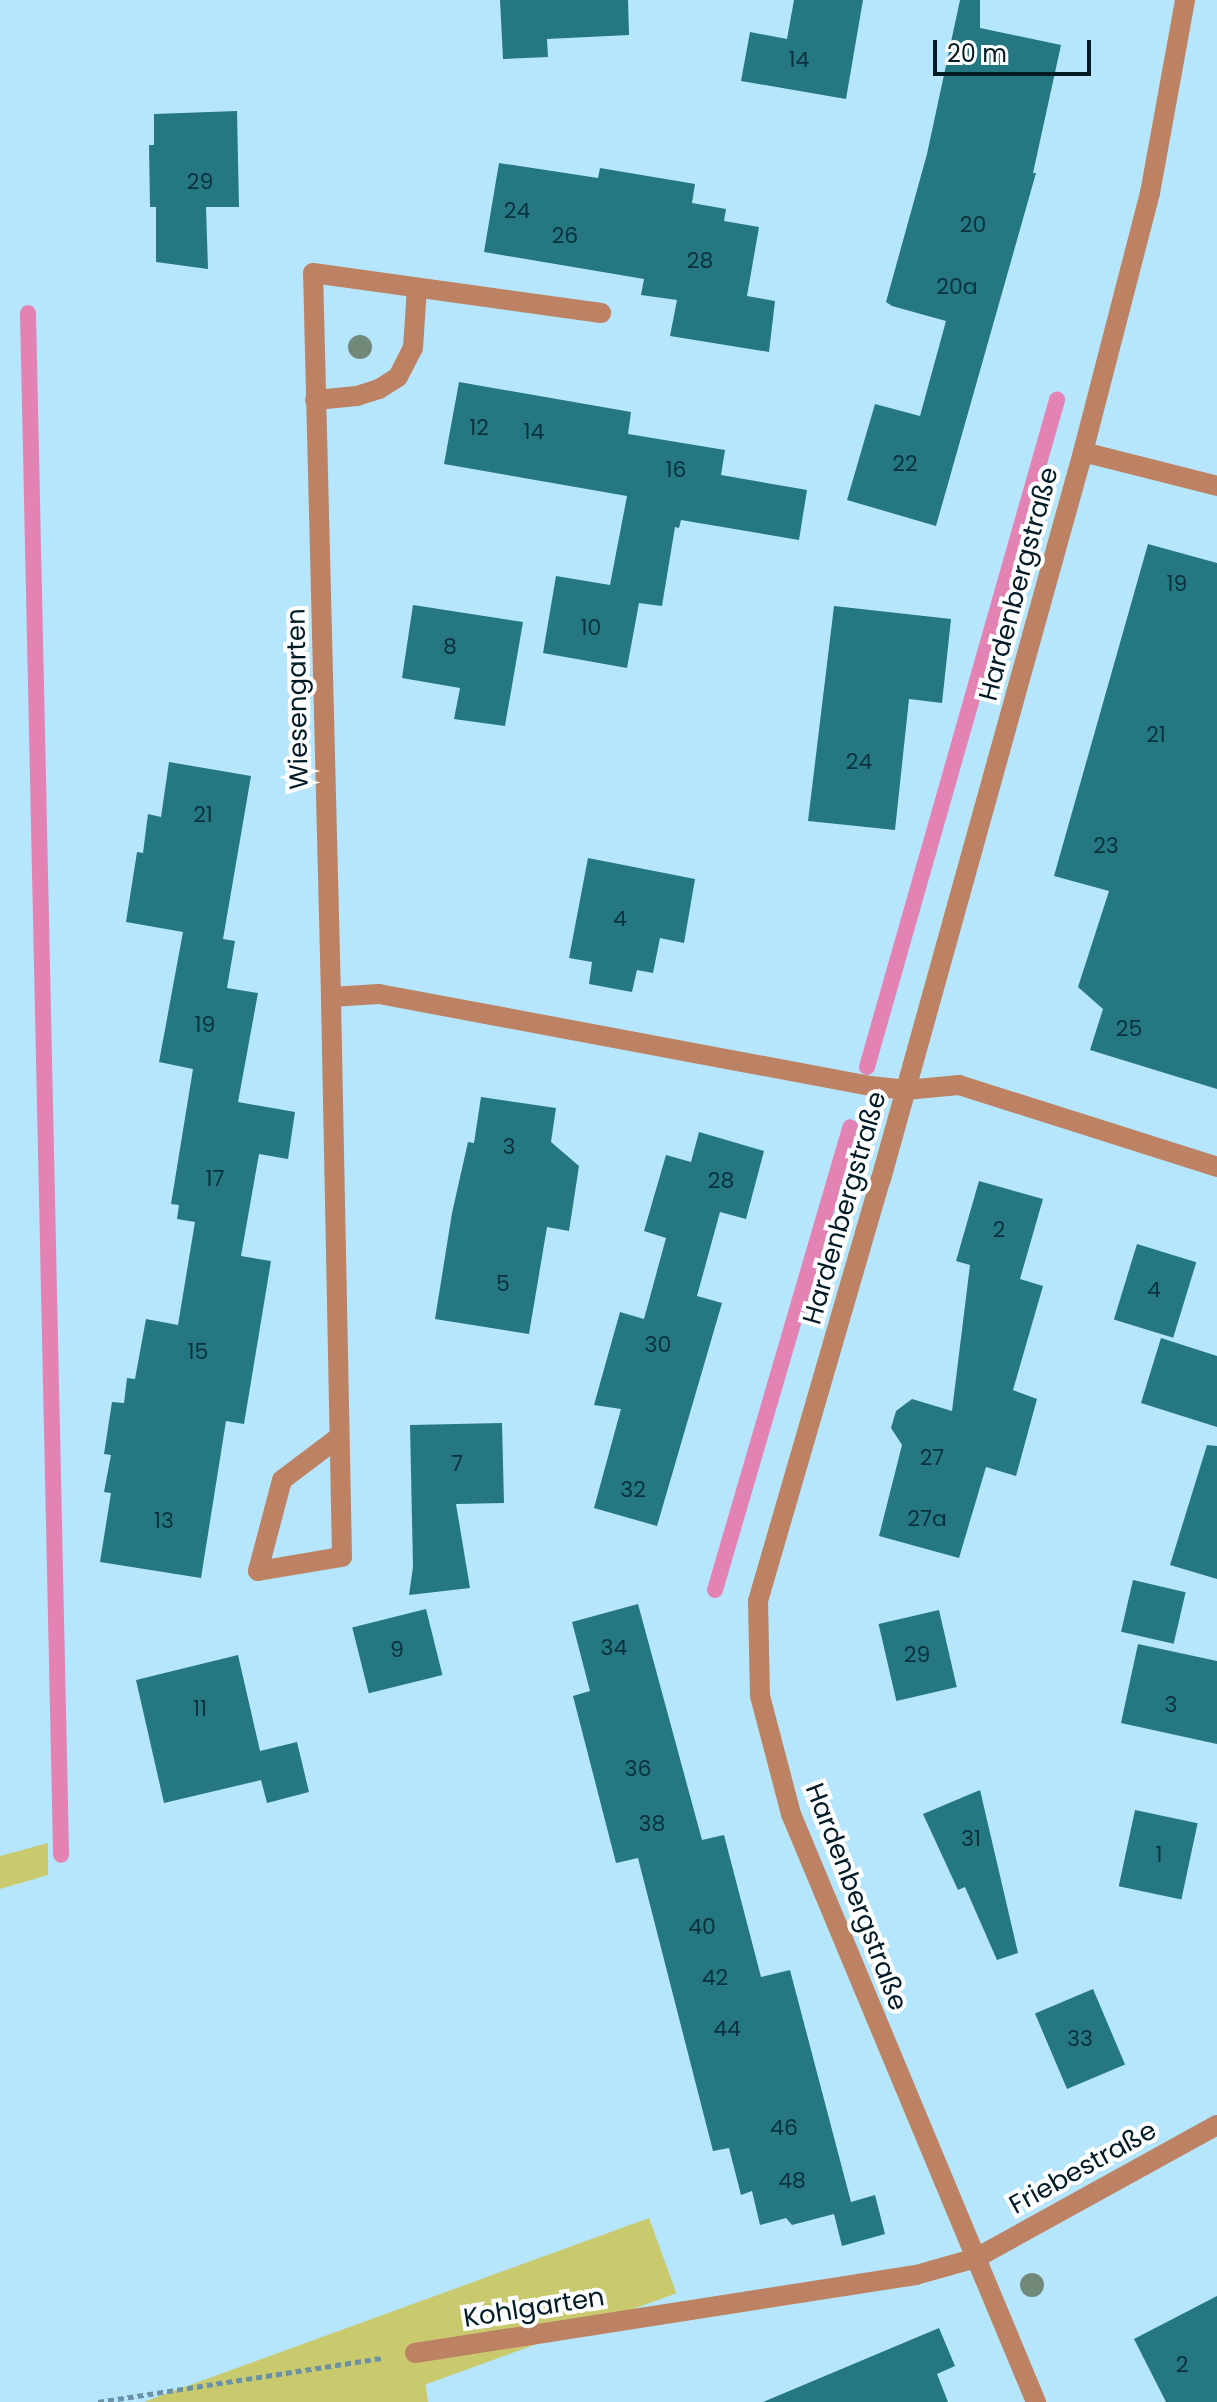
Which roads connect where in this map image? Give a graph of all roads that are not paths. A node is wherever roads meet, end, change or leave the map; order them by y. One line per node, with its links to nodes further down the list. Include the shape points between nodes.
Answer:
1 (1185, 0): 5 (street, Hardenbergstraße, via 1150,193)
2 (417, 288): 3 (street, Wiesengarten); 4 (street, via 413,348 398,377 357,396); 4 (street, Wiesengarten, via 313,273)
3 (601, 313)
4 (315, 400): 7 (street, Wiesengarten)
5 (1083, 452): 6 (street); 8 (street, Hardenbergstraße)
6 (1217, 486)
7 (331, 997): 8 (street, via 379,994); 10 (street, Wiesengarten)
8 (906, 1090): 9 (street, via 959,1085); 12 (street, Hardenbergstraße, via 758,1601 760,1696 791,1814)
9 (1217, 1167)
10 (339, 1437): 10 (street, Wiesengarten, via 282,1480 258,1571 342,1557)
11 (1217, 2125): 12 (street, Friebestraße)
12 (976, 2258): 13 (street, Kohlgarten, via 916,2275); 14 (street, Hardenbergstraße)
13 (415, 2353)
14 (1036, 2402)

